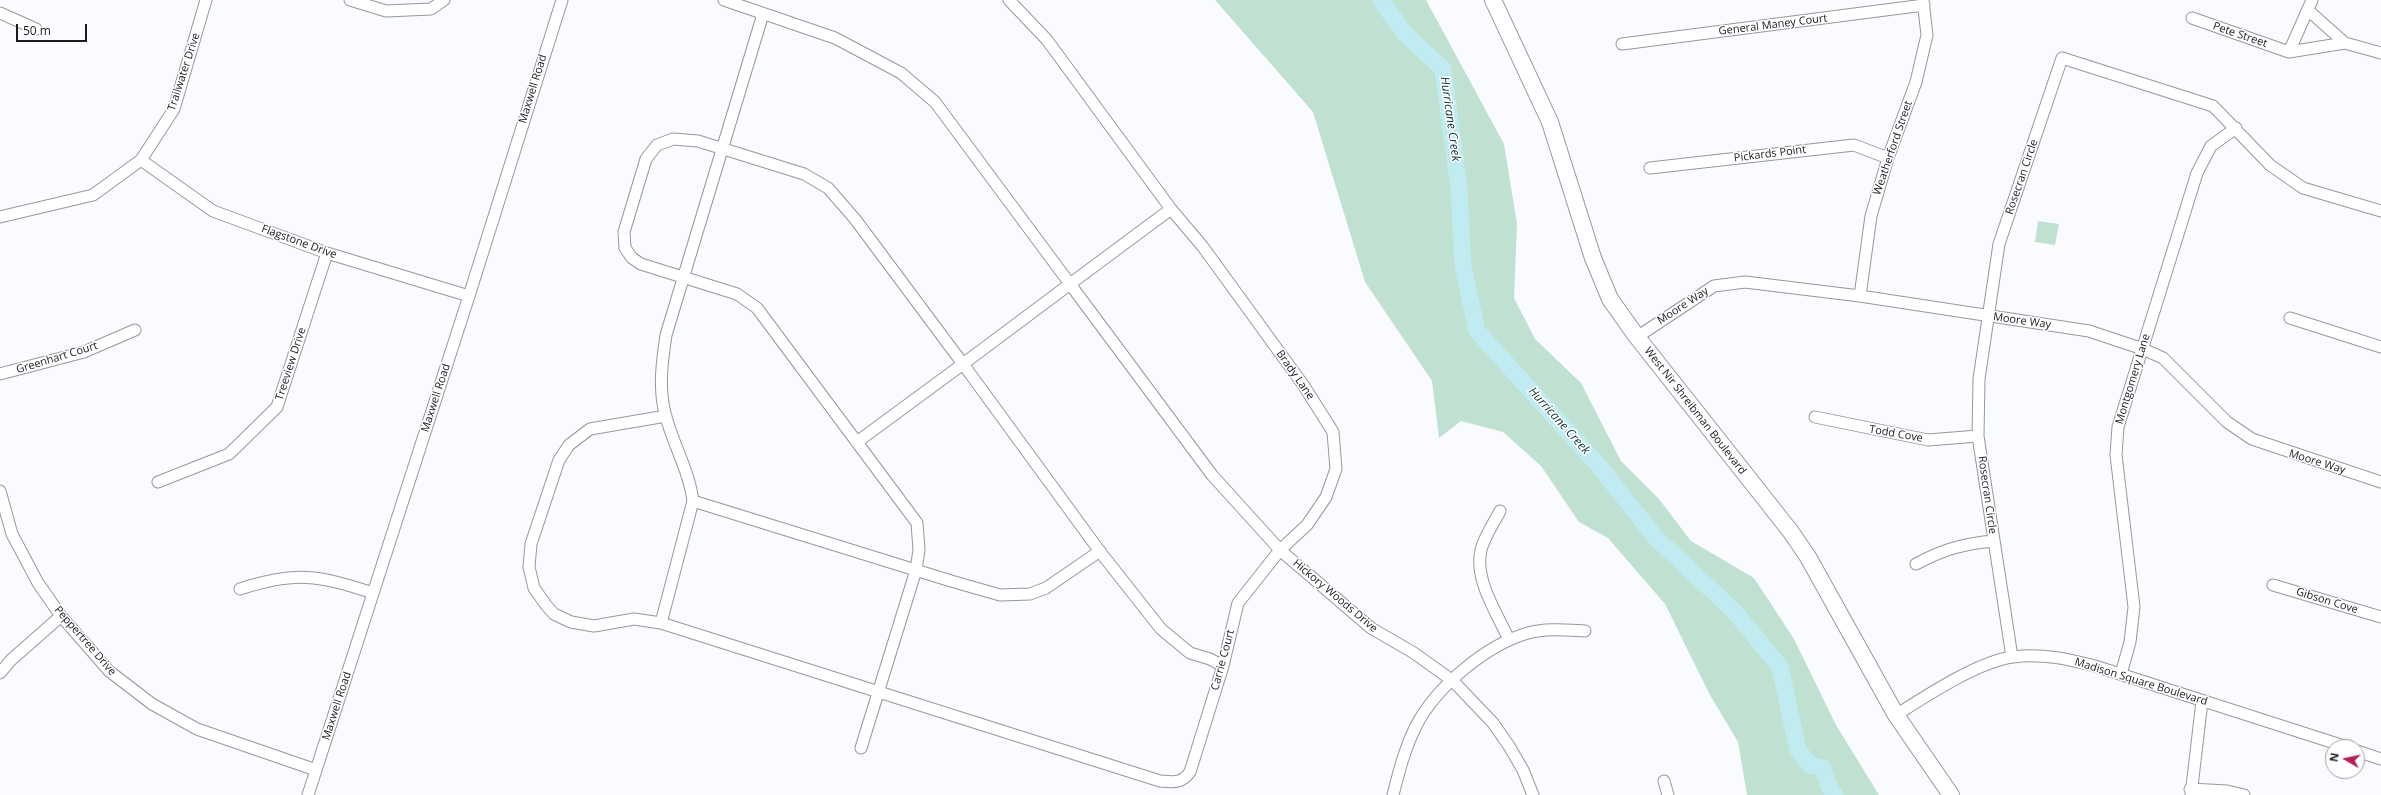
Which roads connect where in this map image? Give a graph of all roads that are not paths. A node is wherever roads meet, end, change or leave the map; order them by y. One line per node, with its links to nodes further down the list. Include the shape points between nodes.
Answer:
1 (206, 0): 21 (street, Trailwater Drive, via 174,109)
2 (350, 0): 3 (street, via 386,11 431,9)
3 (444, 0)
4 (562, 0): 29 (street, Maxwell Road)
5 (724, 0): 11 (street, Hickory Woods Drive)
6 (1009, 0): 23 (street, Brady Lane, via 1047,40)
7 (1493, 0): 34 (main road, West Nir Shreibman Boulevard, via 1550,122 1593,258 1610,298)
8 (1923, 2): 14 (street, General Maney Court); 20 (street, Weatherford Street, via 1927,35 1916,82)
9 (2310, 5): 15 (street); 16 (street)
10 (0, 14): 13 (street)
11 (763, 14): 19 (street); 28 (street, Hickory Woods Drive, via 835,38 901,73 935,102)
12 (2192, 18): 16 (street, Pete Street)
13 (36, 29)
14 (1622, 44)
15 (2345, 44): 16 (street); 17 (street)
16 (2289, 52)
17 (2381, 53)
18 (2236, 128): 24 (street, Rosecran Circle, via 2270,165 2303,188); 31 (street, Rosecran Circle, via 2213,106 2062,58 1999,244); 36 (street, Montgomery Lane, via 2212,146 2197,172)
19 (723, 149): 27 (street); 27 (street, via 698,141 673,139 657,145 646,159 624,232 625,248 632,258 641,264); 37 (street, via 804,174 828,188)
20 (1888, 158): 22 (street, Pickards Point, via 1854,144); 30 (street, Weatherford Street, via 1871,216)
21 (141, 160): 25 (street, Trailwater Drive, via 93,195); 26 (street, Flagstone Drive, via 213,211)
22 (1650, 168)
23 (1171, 209): 28 (street); 50 (street, Brady Lane, via 1203,247 1295,374 1333,432 1336,469 1326,497 1307,525)
24 (2381, 211)
25 (0, 217)
26 (328, 253): 29 (street, Flagstone Drive); 43 (street, Treeview Drive, via 277,407 229,454)
27 (685, 278): 39 (street, via 666,335 661,368); 42 (street, via 737,294 757,308)
28 (1070, 284): 37 (street); 50 (street, Hickory Woods Drive, via 1212,475)
29 (469, 296): 55 (street, Maxwell Road)
30 (1860, 296): 31 (street, Moore Way); 34 (street, Moore Way, via 1745,282 1714,286)
31 (1989, 316): 36 (street, Moore Way, via 2089,331); 41 (street, Rosecran Circle, via 1980,379)
32 (2290, 318): 35 (street)
33 (135, 330): 38 (street, Greenhart Court, via 84,352)
34 (1637, 337): 68 (main road, West Nir Shreibman Boulevard, via 1804,551)
35 (2381, 347)
36 (2143, 349): 44 (street, Moore Way, via 2163,358 2227,422 2252,439); 64 (street, Montgomery Lane, via 2118,428 2116,455 2134,607 2130,642)
37 (963, 364): 42 (street); 49 (street)
38 (0, 374)
39 (666, 416): 46 (street, via 691,483); 58 (street, via 590,429 569,445 559,460 531,544 529,567 534,588 546,605 554,614 570,622 594,626 634,619)
40 (1815, 418): 41 (street, Todd Cove, via 1928,440)
41 (1978, 436): 48 (street, Rosecran Circle)
42 (857, 442): 52 (street, via 917,523 919,550)
43 (158, 482)
44 (2381, 482)
45 (0, 491): 56 (street, Peppertree Drive, via 12,534 38,583)
46 (693, 502): 52 (street); 58 (street)
47 (1500, 511): 60 (street, via 1481,549 1479,568)
48 (1994, 541): 51 (street, via 1962,544 1938,552); 61 (street, Rosecran Circle)
49 (1100, 550): 52 (street, via 1060,580 1030,594 1000,594); 62 (street, via 1161,629 1190,653)
50 (1280, 550): 62 (street, Carrie Court, via 1238,603); 65 (street, Hickory Woods Drive, via 1371,628 1414,653)
51 (1916, 564)
52 (916, 570): 66 (street)
53 (2273, 585): 57 (street, Gibson Cove)
54 (240, 589): 55 (street, via 272,579 305,576 334,580)
55 (374, 593): 73 (street, Maxwell Road)
56 (61, 616): 63 (street); 73 (street, Peppertree Drive, via 109,671 152,704 197,729)
57 (2381, 617)
58 (661, 623): 66 (street)
59 (1585, 631): 60 (street, via 1549,629)
60 (1510, 640): 65 (street, via 1478,659)
61 (2012, 657): 64 (street, Madison Square Boulevard, via 2036,655 2062,658); 68 (street, Madison Square Boulevard, via 1973,670)
62 (1223, 666): 66 (street, Carrie Court, via 1190,772 1184,780 1176,783 1160,781)
63 (0, 673)
64 (2121, 674): 67 (street, Madison Square Boulevard)
65 (1453, 681): 77 (street, via 1429,706 1417,725); 78 (street, Hickory Woods Drive, via 1493,723 1510,746)
66 (879, 692): 70 (street)
67 (2202, 701): 69 (street, Madison Square Boulevard); 75 (street)
68 (1896, 715): 80 (main road, West Nir Shreibman Boulevard)
69 (2325, 740)
70 (861, 748)
71 (2365, 753): 72 (street)
72 (2381, 759)
73 (316, 770): 76 (street, Maxwell Road)
74 (1664, 781): 79 (street)
75 (2190, 792): 81 (street, via 2227,791)
76 (308, 795)
77 (1392, 795)
78 (1534, 795)
79 (1668, 795)
80 (1951, 795)
81 (2244, 795)

